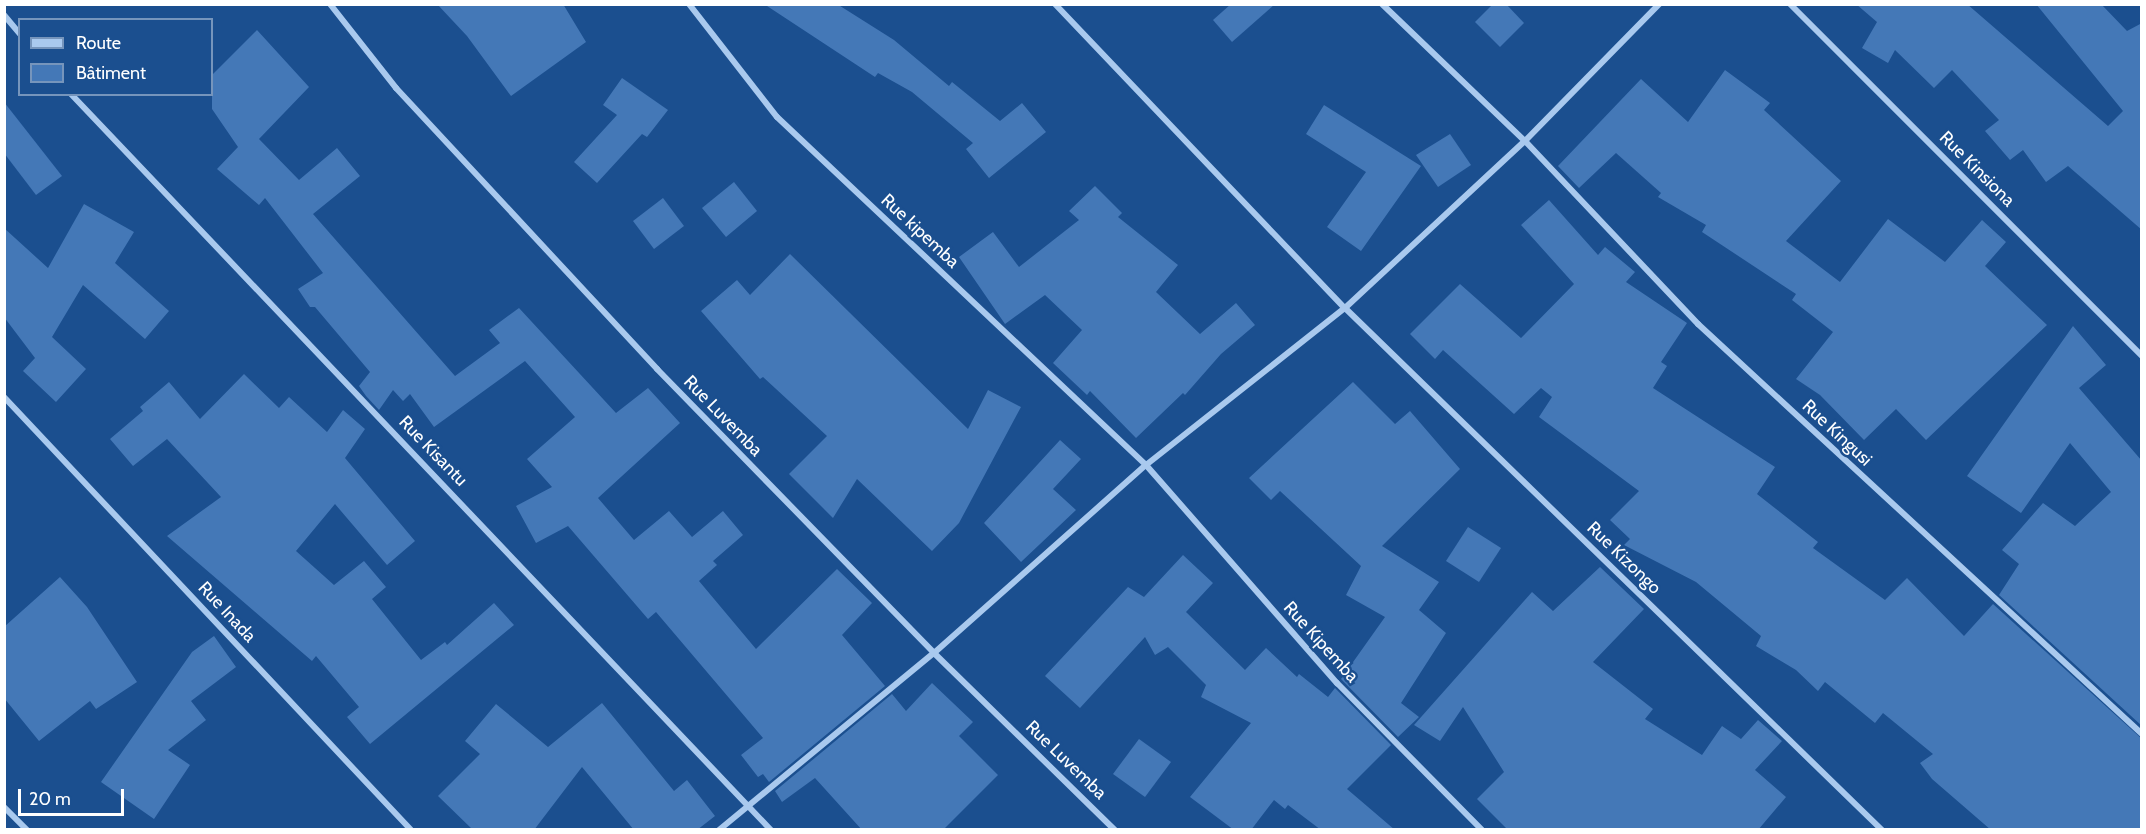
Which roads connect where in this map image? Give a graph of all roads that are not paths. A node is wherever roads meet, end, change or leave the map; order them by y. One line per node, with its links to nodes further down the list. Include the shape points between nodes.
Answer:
1 (330, 4): 15 (street, Rue Luvemba, via 396,88 512,214)
2 (688, 4): 14 (street, Rue kipemba, via 777,117)
3 (1055, 4): 11 (street, Rue Kizongo)
4 (1382, 4): 10 (street, Rue Kingusi)
5 (1659, 4): 10 (street)
6 (1790, 4): 12 (street, Rue Kinsiona)
7 (4, 15): 8 (street)
8 (18, 32)
9 (73, 96): 17 (street, Rue Kisantu)
10 (1525, 141): 11 (street); 16 (street, Rue Kingusi, via 1698,324)
11 (1345, 308): 14 (street); 25 (street, Rue Kizongo)
12 (2142, 356)
13 (4, 398): 20 (street, Rue Inada)
14 (1146, 465): 15 (street); 24 (street, Rue Kipemba, via 1337,683)
15 (934, 653): 17 (street); 23 (street, Rue Luvemba)
16 (2142, 734)
17 (749, 803): 21 (street); 22 (street, Rue Kisantu)
18 (4, 807): 19 (street)
19 (27, 830)
20 (411, 830)
21 (720, 830)
22 (771, 830)
23 (1115, 830)
24 (1482, 830)
25 (1882, 830)

